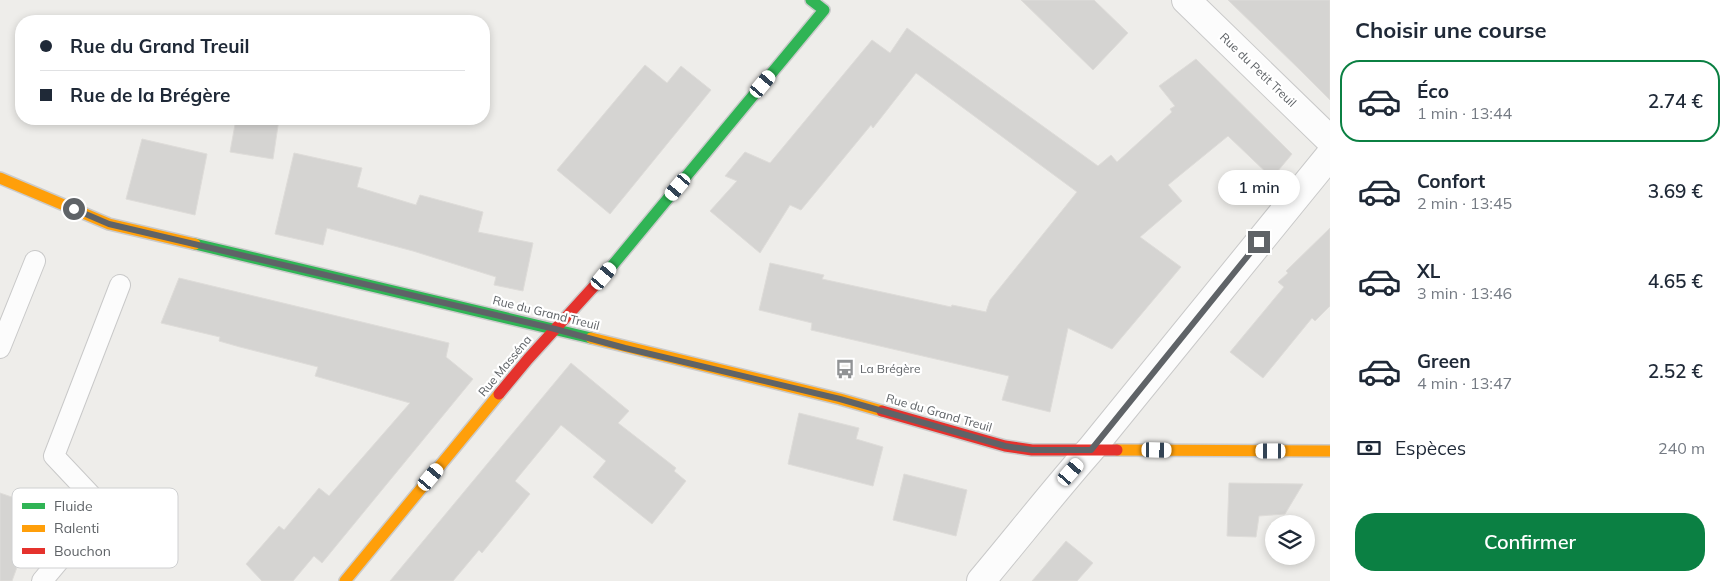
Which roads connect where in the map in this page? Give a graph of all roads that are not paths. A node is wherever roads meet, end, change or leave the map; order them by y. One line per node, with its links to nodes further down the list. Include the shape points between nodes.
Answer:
1 (811, 0): 8 (street, Rue Masséna, via 824,10 592,290)
2 (1186, 0): 3 (street, Rue du Petit Treuil)
3 (1330, 140)
4 (1330, 155): 10 (street)
5 (0, 178): 8 (street, Rue du Grand Treuil, via 109,224)
6 (35, 261): 9 (lane)
7 (120, 285): 12 (lane, via 54,456)
8 (555, 329): 10 (street, Rue du Grand Treuil, via 840,399 1005,446 1032,450); 15 (street, Rue Masséna)
9 (0, 348)
10 (1091, 450): 11 (street, Rue du Grand Treuil); 16 (street)
11 (1330, 451)
12 (84, 488)
13 (53, 568): 14 (lane)
14 (42, 581)
15 (345, 581)
16 (981, 581)

